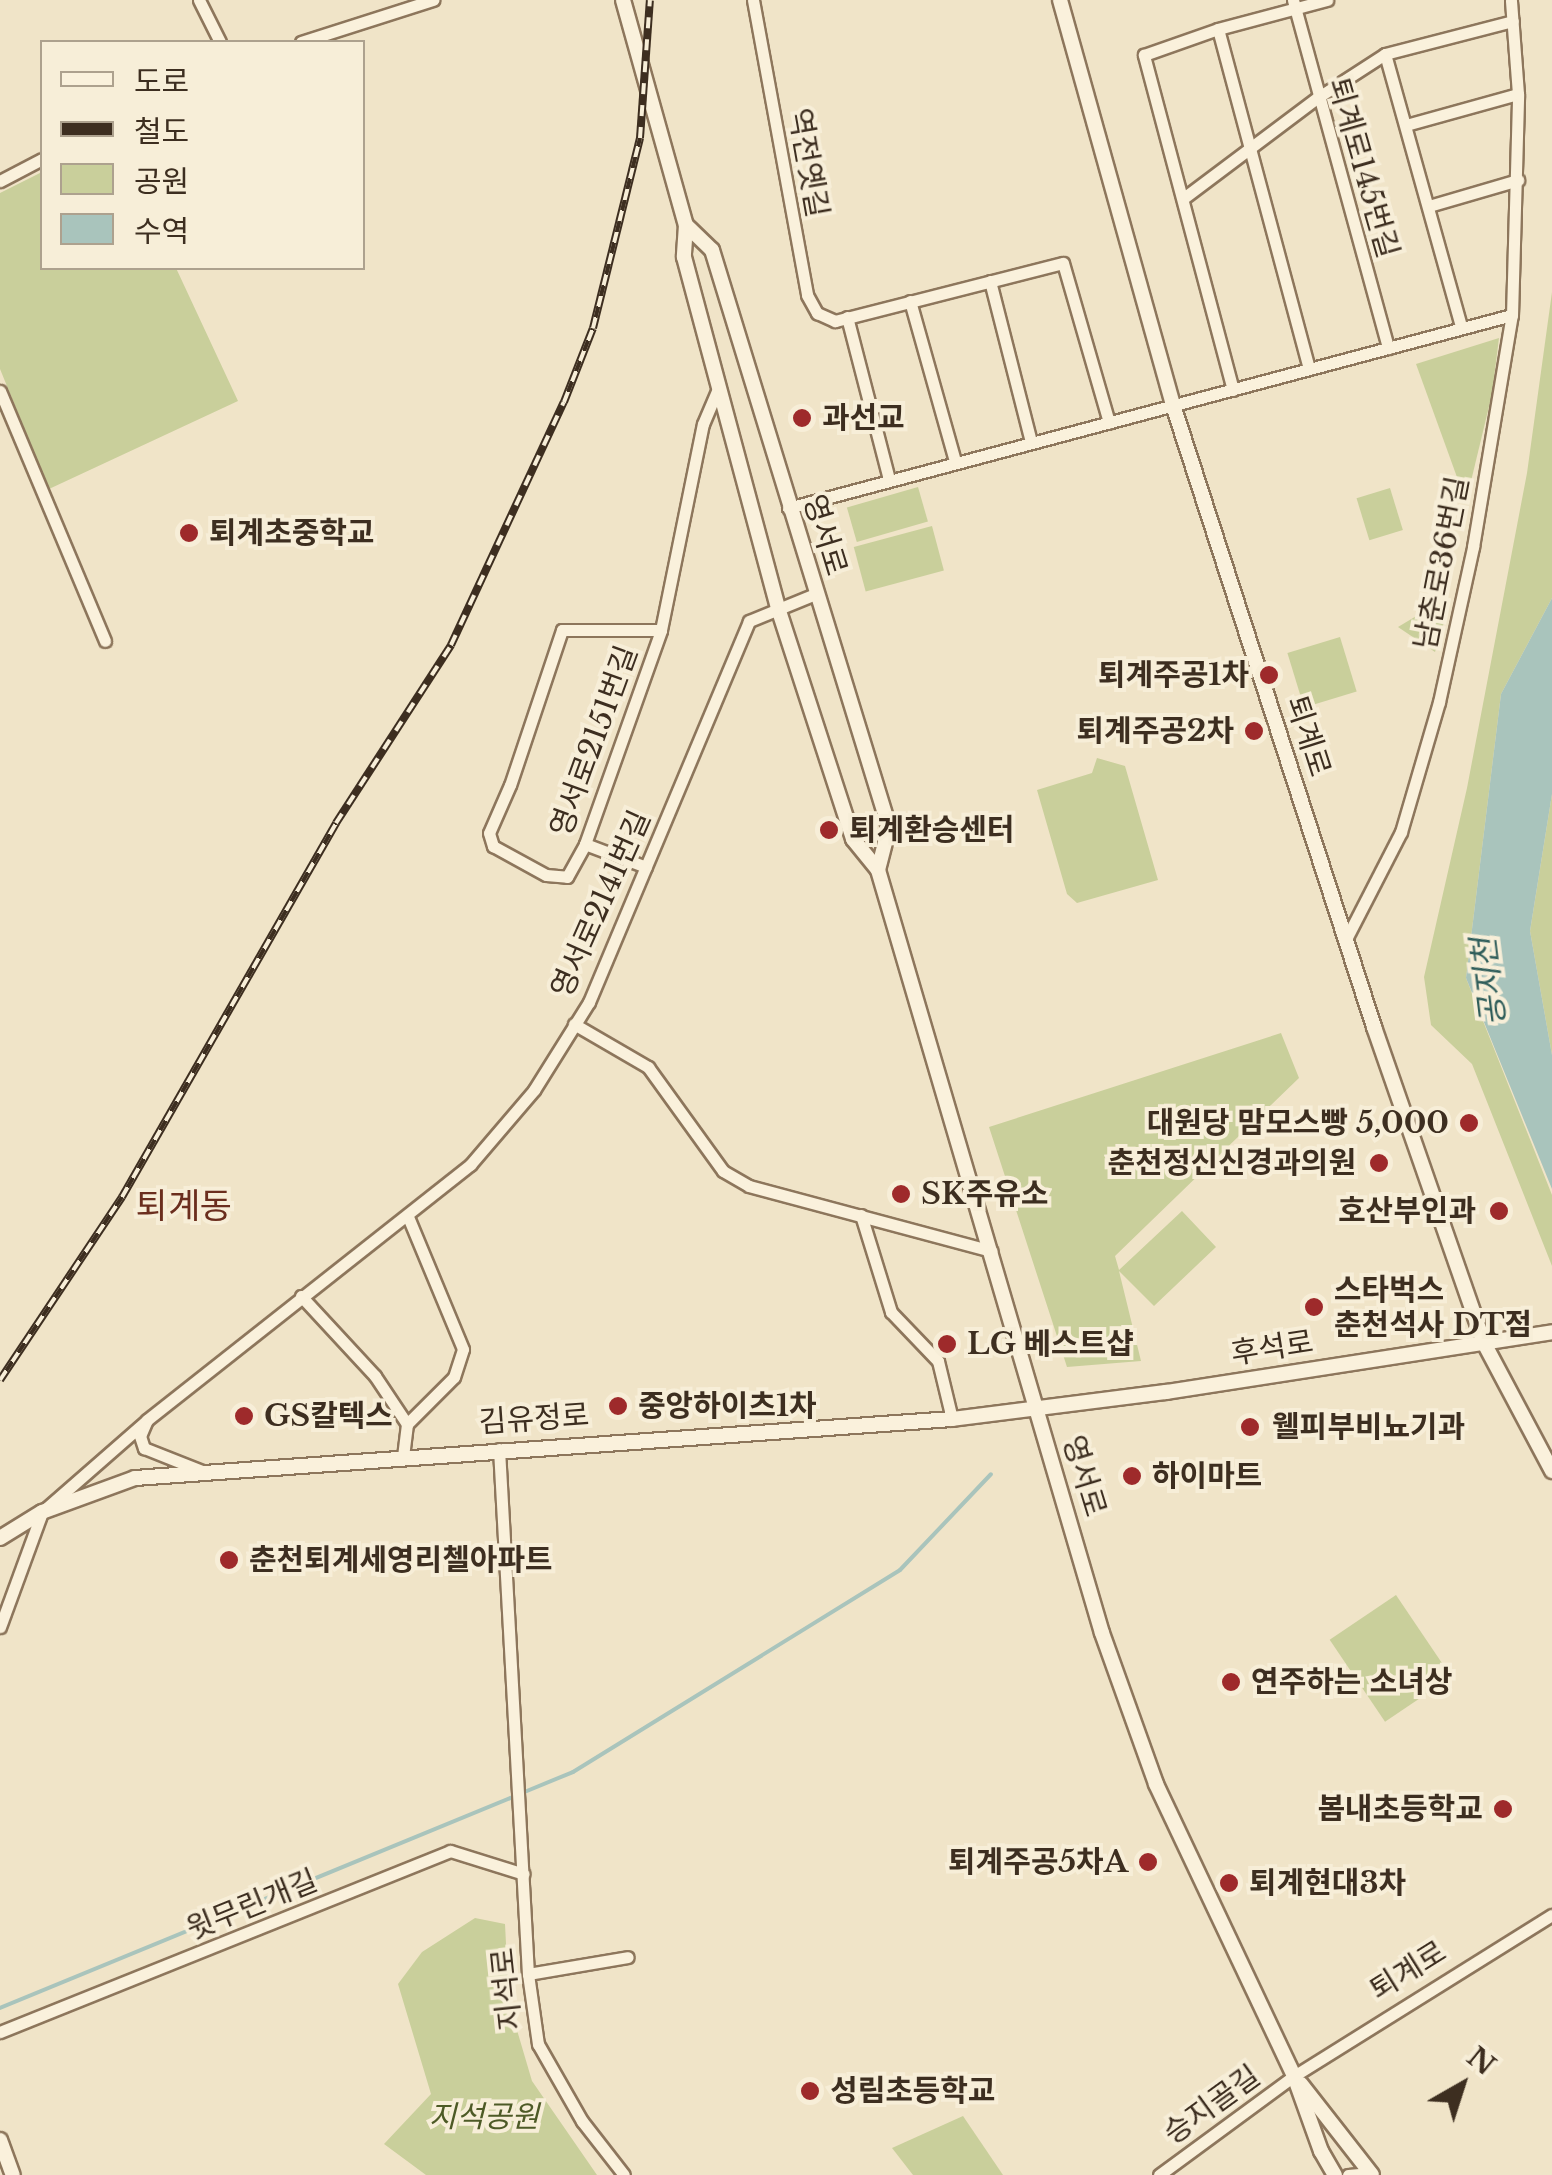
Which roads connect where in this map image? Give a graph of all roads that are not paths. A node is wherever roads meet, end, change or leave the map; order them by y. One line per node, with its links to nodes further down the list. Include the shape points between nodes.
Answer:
1 (199, 0): 11 (street)
2 (433, 0): 12 (street)
3 (624, 0): 23 (street, 영서로)
4 (753, 0): 27 (street, 역전옛길, via 807,295 818,313)
5 (1328, 0): 8 (street)
6 (1511, 0): 9 (street, 남춘로36번길)
7 (1066, 2): 34 (street, 퇴계로)
8 (1294, 5): 10 (street); 15 (street, 퇴계로145번길)
9 (1513, 21): 13 (street); 14 (street, 남춘로36번길)
10 (1218, 29): 17 (street); 21 (street, via 1144,55)
11 (219, 40)
12 (307, 40)
13 (1386, 54): 15 (street); 16 (street, 퇴계로145번길)
14 (1518, 94): 16 (street); 19 (street, 남춘로36번길)
15 (1317, 98): 17 (street); 29 (street, 퇴계로145번길)
16 (1406, 125): 22 (street, 퇴계로145번길)
17 (1252, 148): 21 (street); 30 (street)
18 (40, 159): 20 (street)
19 (1518, 180): 22 (street); 26 (street, 남춘로36번길)
20 (0, 181)
21 (1185, 197): 31 (street)
22 (1429, 206): 28 (street, 퇴계로145번길)
23 (686, 225): 33 (street, 영서로, via 684,257); 39 (street, 영서로, via 712,250)
24 (990, 281): 25 (street); 35 (street, via 1063,262); 36 (street)
25 (910, 300): 27 (street); 37 (street)
26 (1512, 315): 28 (street); 47 (street, 남춘로36번길, via 1474,547 1439,702 1401,832)
27 (841, 319): 38 (street)
28 (1462, 327): 29 (street)
29 (1388, 348): 30 (street)
30 (1309, 369): 31 (street)
31 (1233, 390): 34 (street)
32 (0, 391): 43 (street)
33 (718, 391): 41 (street, 영서로); 42 (street, 영서로2151번길, via 703,424)
34 (1174, 405): 35 (street); 47 (street, 퇴계로)
35 (1109, 422): 36 (street)
36 (1031, 442): 37 (street)
37 (954, 461): 38 (street)
38 (889, 479): 39 (street)
39 (788, 508): 40 (street, 영서로)
40 (815, 594): 41 (street, 영서로2141번길); 46 (street, 영서로, via 890,827)
41 (778, 608): 45 (street, 영서로2141번길, via 749,621); 46 (street, 영서로, via 853,839)
42 (661, 630): 44 (street, 영서로2151번길); 44 (street, 영서로2151번길, via 562,630 489,833 493,846 546,875 566,877)
43 (105, 641)
44 (585, 844): 45 (street)
45 (646, 868): 48 (street, 영서로2141번길)
46 (878, 870): 51 (street, 영서로)
47 (1346, 939): 54 (street, 퇴계로)
48 (574, 1024): 49 (street, via 648,1067 723,1171 749,1186); 50 (street, 영서로2141번길, via 534,1090 470,1166)
49 (861, 1215): 51 (street); 56 (street, via 890,1312 938,1361)
50 (408, 1216): 52 (street, 영서로2141번길); 58 (street, via 462,1349 454,1377)
51 (991, 1251): 55 (street, 영서로)
52 (301, 1296): 57 (street, 영서로2141번길); 58 (street, via 375,1376)
53 (1552, 1332): 54 (street, 후석로)
54 (1484, 1343): 55 (street, 후석로); 62 (street, 퇴계로)
55 (1035, 1410): 56 (street, 김유정로); 71 (street, 영서로, via 1156,1784)
56 (952, 1418): 59 (street, 김유정로)
57 (147, 1420): 61 (street, via 140,1436 144,1448); 63 (street, 영서로2141번길)
58 (406, 1424): 60 (street)
59 (499, 1449): 60 (street, 김유정로); 66 (street, 지석로)
60 (402, 1456): 61 (street, 김유정로)
61 (202, 1471): 63 (street, 김유정로, via 135,1478)
62 (1552, 1471)
63 (42, 1512): 64 (street, 김유정로); 65 (street)
64 (0, 1538)
65 (0, 1627)
66 (524, 1874): 69 (street, 지석로); 70 (street, 윗무린개길, via 450,1851)
67 (1552, 1914): 71 (street, 퇴계로)
68 (628, 1957): 69 (street)
69 (528, 1974): 75 (street, 지석로, via 538,2044 582,2121)
70 (0, 2032)
71 (1294, 2076): 73 (street, 영서로); 76 (street, 승지골길); 77 (street, 영서로)
72 (0, 2140): 74 (street)
73 (1371, 2174): 78 (street)
74 (13, 2175)
75 (624, 2175)
76 (1160, 2175)
77 (1336, 2175)
78 (1348, 2175)

